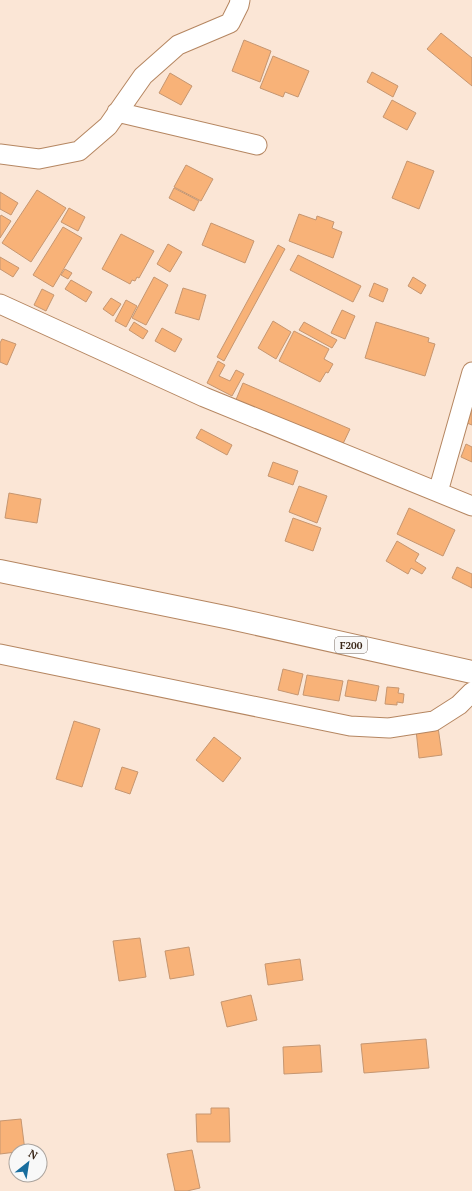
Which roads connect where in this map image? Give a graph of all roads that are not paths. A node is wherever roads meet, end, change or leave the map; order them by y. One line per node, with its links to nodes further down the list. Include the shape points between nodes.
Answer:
1 (240, 0): 2 (street, via 230,24 178,45 143,76)
2 (117, 112): 3 (street); 4 (street, via 108,126 79,151 39,160)
3 (257, 145)
4 (0, 154)
5 (0, 304): 7 (street, via 204,397)
6 (472, 372): 7 (street)
7 (438, 492): 8 (street)
8 (472, 506)
9 (0, 571): 11 (main road, F200, via 230,618)
10 (0, 654): 12 (street, via 350,726 389,728 434,721 459,705)
11 (472, 672)
12 (472, 692)

